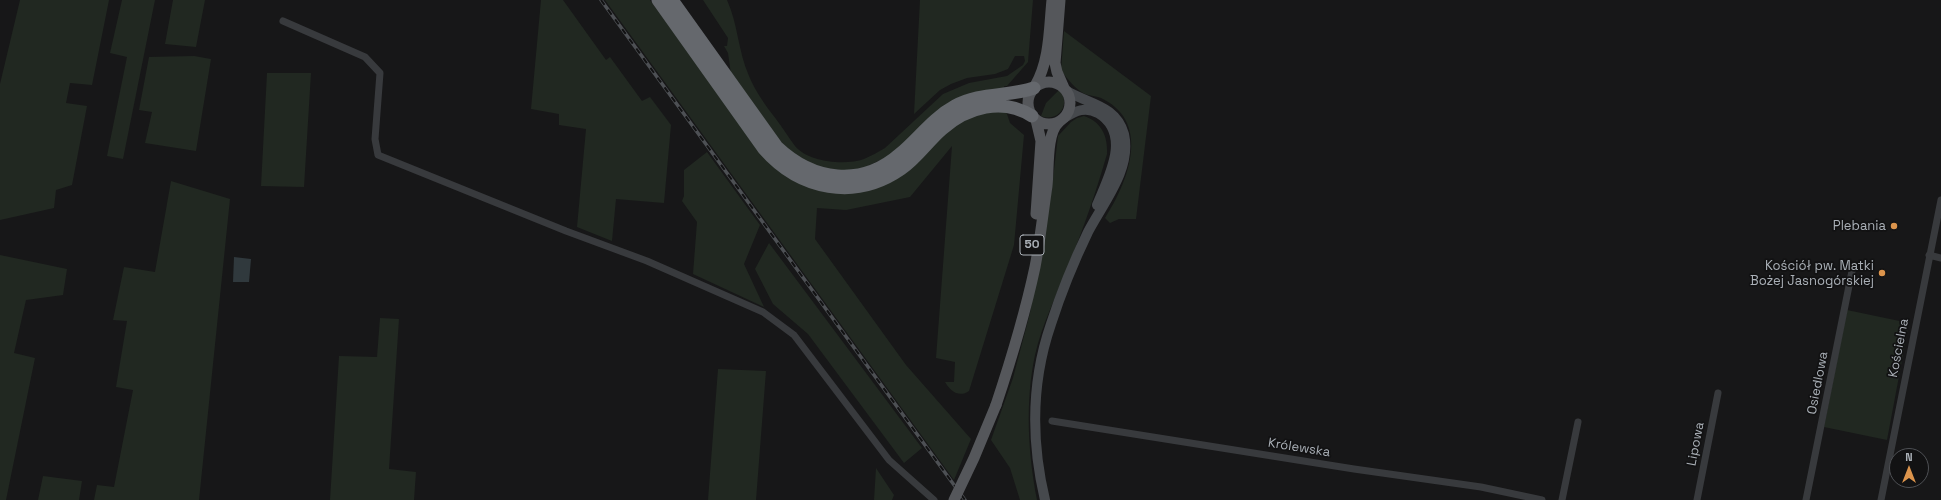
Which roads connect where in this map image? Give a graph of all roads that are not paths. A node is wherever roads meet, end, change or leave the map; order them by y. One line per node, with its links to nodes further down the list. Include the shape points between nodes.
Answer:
1 (658, 0): 8 (highway, via 764,149 780,166 809,182 849,188 881,180 902,168 952,120 978,109 1004,106 1022,110)
2 (672, 0): 6 (highway, via 777,147 795,162 821,174 855,176 878,169 900,154 940,115 960,103 982,96 1020,92)
3 (1052, 0): 6 (main road, 50, via 1046,60)
4 (1060, 0): 7 (main road, 50, via 1056,63 1057,72)
5 (283, 21): 19 (street, via 366,57 380,73 375,139 378,155 647,261 763,312 794,335 889,460)
6 (1035, 87): 7 (main road, via 1050,82); 8 (main road, 50, via 1027,102)
7 (1066, 89): 9 (main road, 50, via 1070,108); 11 (street, via 1079,98 1109,110 1119,123 1124,139 1125,153 1120,173)
8 (1034, 118): 9 (main road, via 1050,124); 15 (main road, 50, via 1041,141 1038,191)
9 (1062, 120): 11 (street, via 1079,110 1091,110 1104,118 1115,134 1114,160); 15 (main road, 50, via 1055,126 1050,146 1035,268)
10 (1941, 200): 12 (street, Kościelna)
11 (1088, 232): 21 (street, via 1060,298 1044,349 1036,401 1036,450)
12 (1929, 255): 13 (street); 26 (street, Kościelna)
13 (1941, 258)
14 (1852, 271): 25 (street, Osiedlowa)
15 (1020, 323): 20 (main road, 50, bridge, via 996,405)
16 (1718, 393): 24 (street, Lipowa)
17 (1052, 421): 22 (street, Królewska, via 1481,487)
18 (1578, 422): 23 (street)
19 (934, 500)
20 (954, 500)
21 (1045, 500)
22 (1542, 500)
23 (1562, 500)
24 (1698, 500)
25 (1806, 500)
26 (1881, 500)

